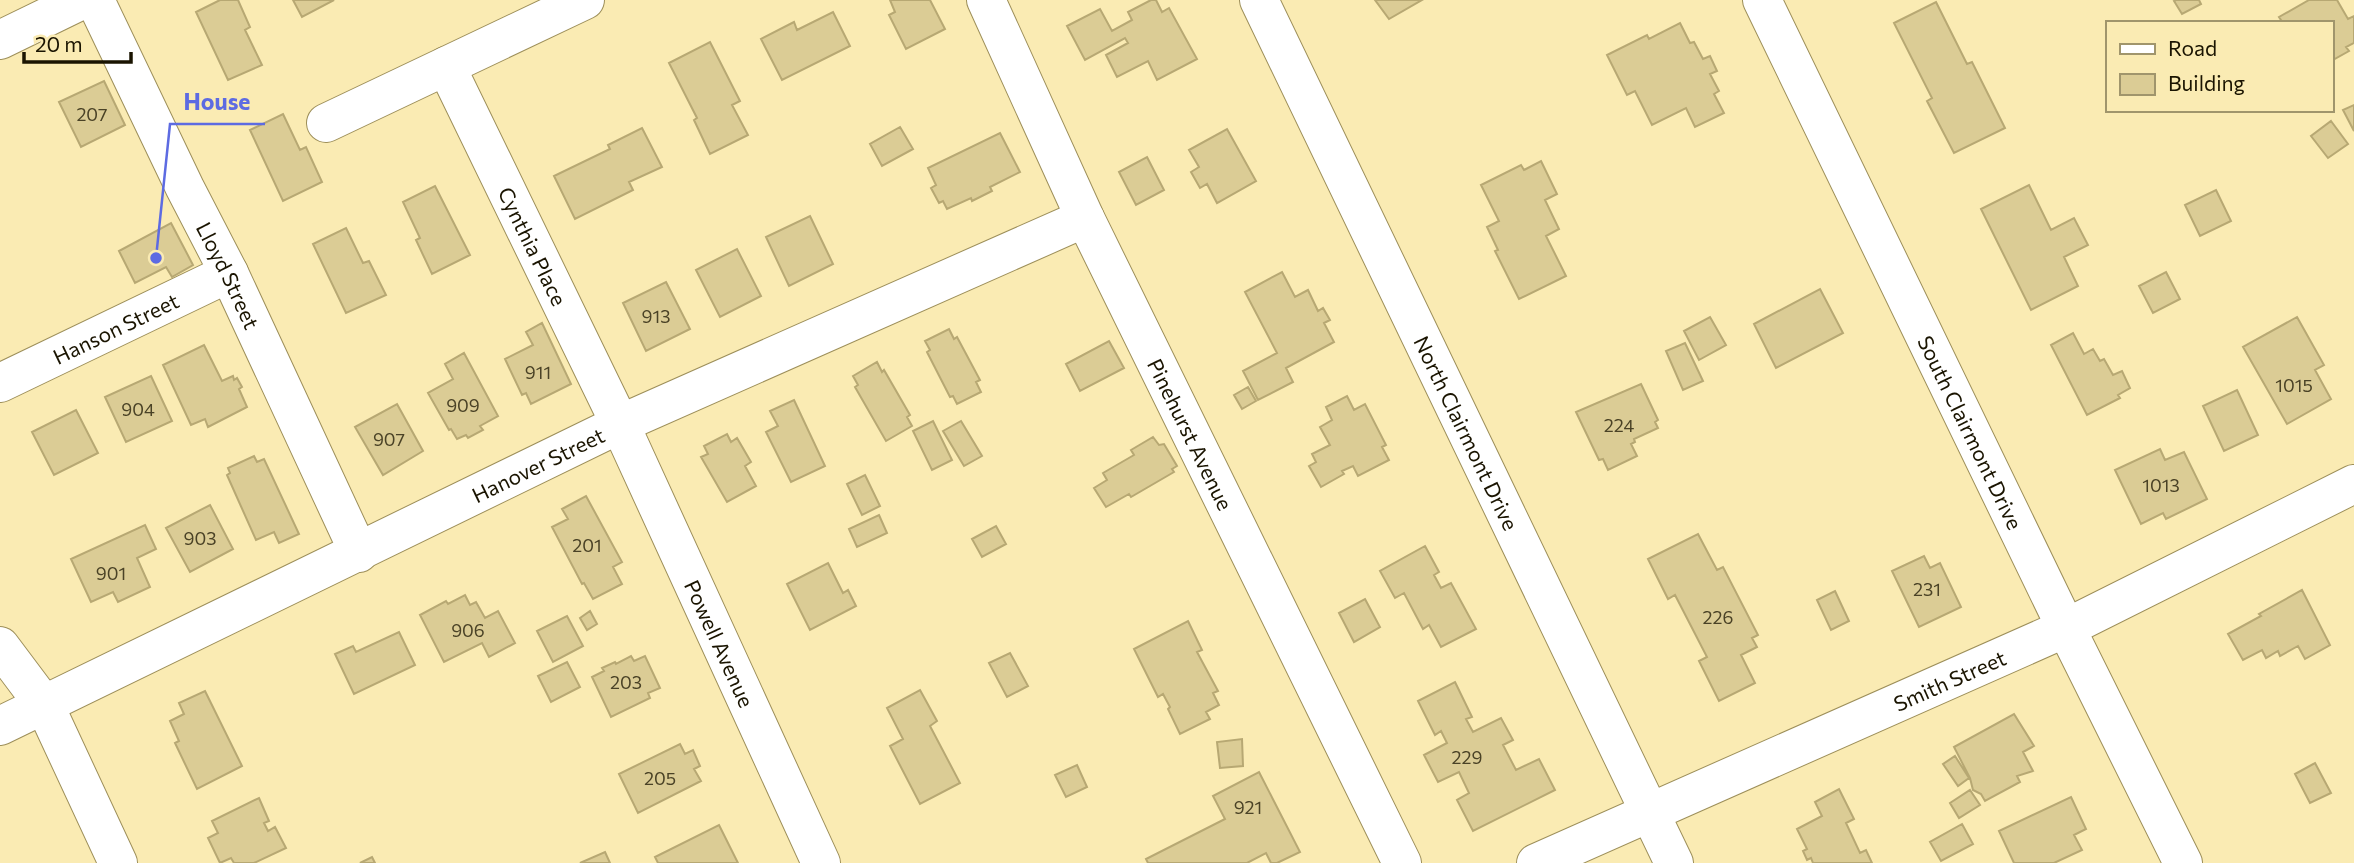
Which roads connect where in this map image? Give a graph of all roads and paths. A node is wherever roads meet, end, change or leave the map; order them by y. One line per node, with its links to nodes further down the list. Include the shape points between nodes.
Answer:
1 (82, 0): 7 (street)
2 (95, 0): 11 (street, Lloyd Street)
3 (585, 0): 8 (street)
4 (986, 0): 10 (street, Pinehurst Avenue)
5 (1259, 0): 20 (street, North Clairmont Drive)
6 (1762, 0): 16 (street, South Clairmont Drive)
7 (0, 40)
8 (446, 66): 9 (street); 13 (street, Cynthia Place)
9 (326, 123)
10 (1085, 218): 13 (street, Hanover Street); 23 (street, Pinehurst Avenue)
11 (229, 273): 12 (street, Hanson Street); 15 (street, Lloyd Street)
12 (0, 383)
13 (620, 424): 15 (street, Hanover Street); 22 (street, Powell Avenue)
14 (2354, 484): 16 (street, Smith Street)
15 (359, 553): 18 (street, Hanover Street)
16 (2066, 628): 20 (street, Smith Street); 26 (street, South Clairmont Drive)
17 (0, 646): 18 (street)
18 (44, 706): 19 (street, Hanover Street); 21 (street)
19 (0, 726)
20 (1650, 814): 24 (street, Smith Street); 25 (street, North Clairmont Drive)
21 (118, 863)
22 (821, 863)
23 (1402, 863)
24 (1536, 863)
25 (1674, 863)
26 (2183, 863)

